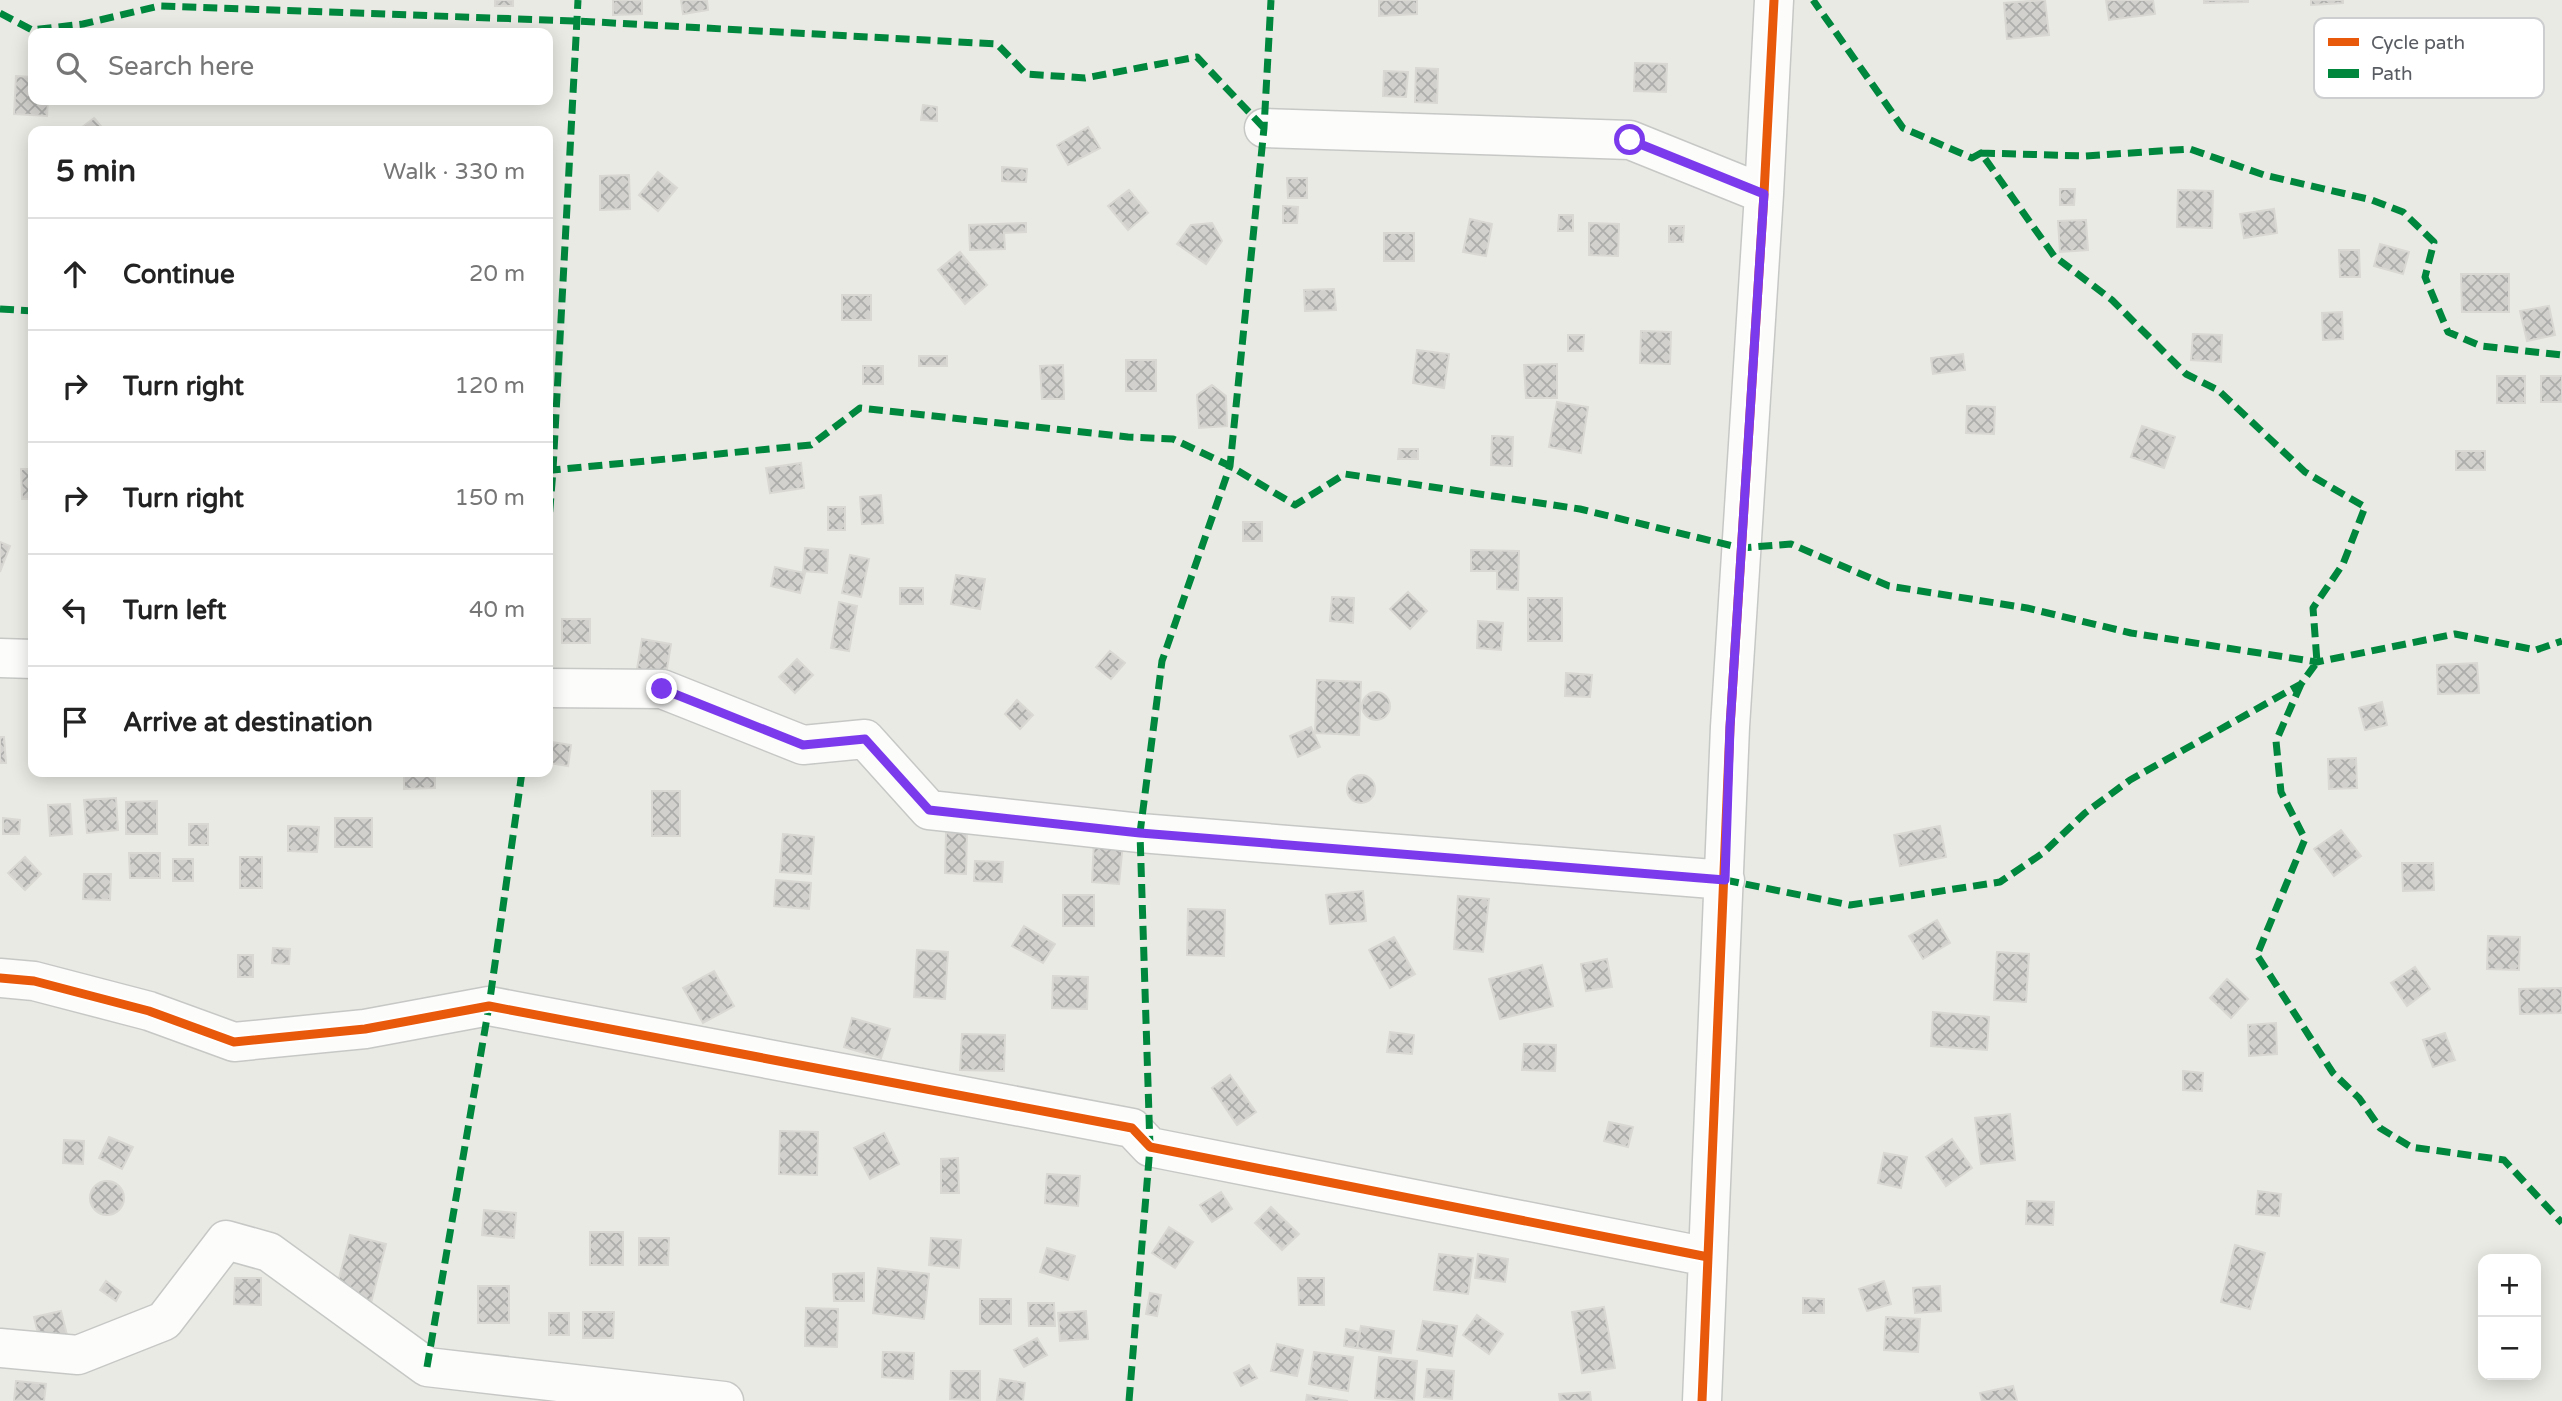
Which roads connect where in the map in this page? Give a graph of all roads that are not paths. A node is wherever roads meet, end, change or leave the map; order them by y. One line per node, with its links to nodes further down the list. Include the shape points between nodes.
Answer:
1 (1774, 0): 3 (street)
2 (1264, 128): 3 (street, via 1630,140)
3 (1764, 194): 7 (street, via 1730,727)
4 (0, 658): 5 (street)
5 (28, 660)
6 (553, 688): 7 (street, via 662,689 803,745 865,739 929,810 1140,833)
7 (1725, 880): 9 (street)
8 (0, 978): 9 (street, via 34,981 149,1011 234,1042 365,1029 489,1006 1132,1128 1150,1147)
9 (1708, 1257): 12 (street)
10 (0, 1348): 11 (street, via 78,1355 164,1321 226,1240 269,1252 427,1367)
11 (724, 1401)
12 (1702, 1401)

